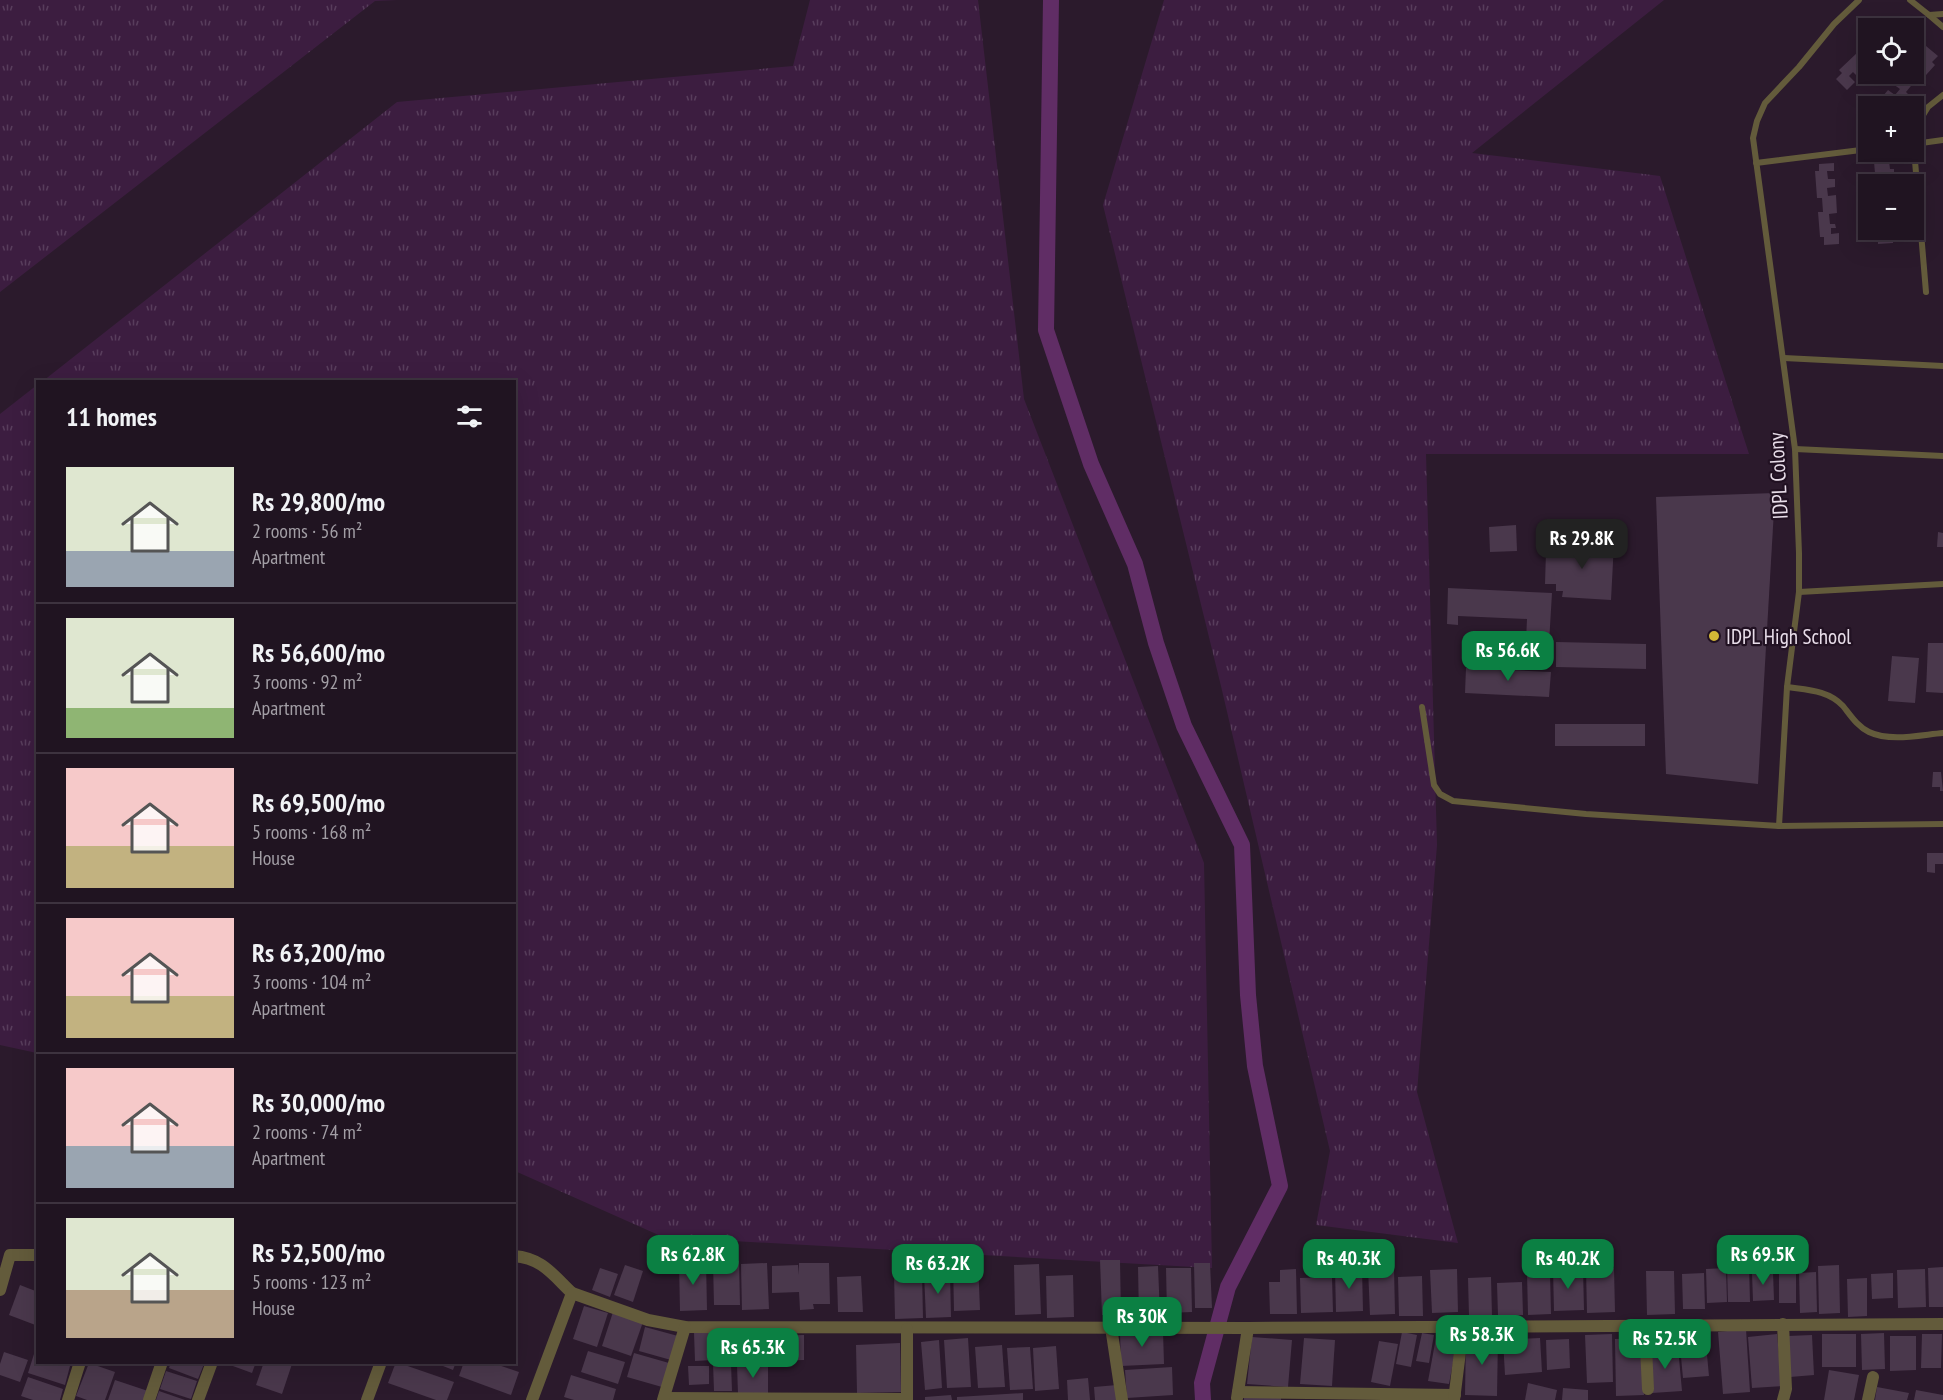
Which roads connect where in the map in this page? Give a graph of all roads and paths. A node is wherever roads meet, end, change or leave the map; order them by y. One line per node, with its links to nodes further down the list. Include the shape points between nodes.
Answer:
1 (1858, 0): 12 (lane, IDPL Colony, via 1765,103 1753,138)
2 (1910, 0): 3 (lane)
3 (1929, 15): 4 (lane); 5 (lane)
4 (1943, 15)
5 (1943, 27)
6 (1943, 95): 7 (lane)
7 (1924, 114)
8 (1943, 140): 9 (lane)
9 (1924, 143)
10 (1858, 150): 12 (lane)
11 (1915, 162): 13 (lane)
12 (1756, 163): 14 (lane, IDPL Colony)
13 (1926, 292)
14 (1784, 358): 15 (lane); 16 (lane, IDPL Colony)
15 (1943, 366)
16 (1795, 449): 17 (lane); 19 (lane, IDPL Colony)
17 (1943, 456)
18 (1943, 584): 19 (lane)
19 (1799, 592): 20 (lane, IDPL Colony)
20 (1787, 687): 22 (lane, via 1825,693 1869,732 1892,736); 24 (lane, IDPL Colony)
21 (1422, 707): 24 (lane, via 1434,785 1440,794 1453,801)
22 (1943, 733)
23 (1943, 824): 24 (lane)
24 (1779, 826)
25 (5, 1255): 26 (street); 28 (street)
26 (36, 1255)
27 (516, 1256): 29 (street, via 540,1262)
28 (0, 1290)
29 (572, 1293): 33 (street, via 648,1320); 52 (street)
30 (1783, 1324): 31 (street); 32 (street); 54 (street)
31 (1943, 1324)
32 (1645, 1326): 36 (street); 43 (street)
33 (685, 1327): 37 (street); 46 (street)
34 (1110, 1328): 35 (street); 37 (street); 53 (street)
35 (1248, 1328): 36 (street); 44 (street)
36 (1463, 1328): 45 (street)
37 (907, 1329): 47 (street)
38 (79, 1364): 48 (street)
39 (161, 1364): 49 (street)
40 (211, 1364): 50 (street)
41 (380, 1364): 51 (street)
42 (1873, 1377): 55 (street)
43 (1648, 1389)
44 (1237, 1396): 45 (street)
45 (1454, 1398)
46 (663, 1399): 47 (street)
47 (907, 1399)
48 (68, 1400)
49 (149, 1400)
50 (198, 1400)
51 (367, 1400)
52 (532, 1400)
53 (1122, 1400)
54 (1783, 1400)
55 (1868, 1400)

